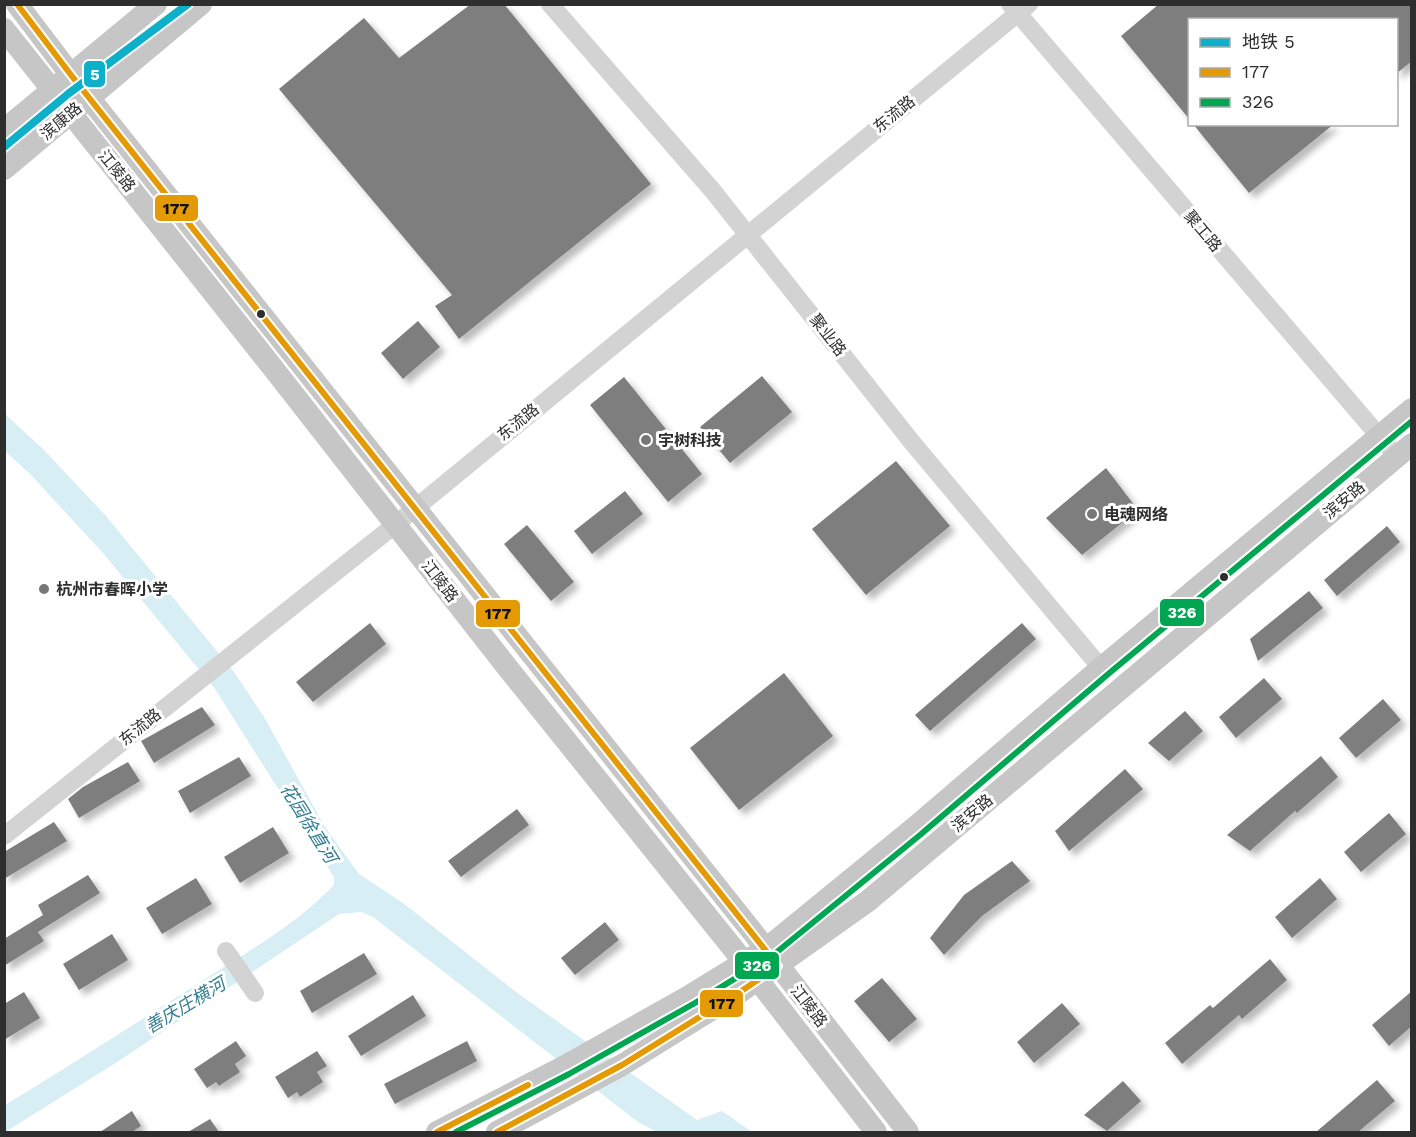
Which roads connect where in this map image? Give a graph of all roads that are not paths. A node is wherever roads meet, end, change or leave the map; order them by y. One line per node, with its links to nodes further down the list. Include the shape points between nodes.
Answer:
1 (17, 4): 7 (main road, 江陵路)
2 (156, 4): 7 (main road, 滨康路)
3 (201, 4): 9 (main road, 滨康路)
4 (550, 4): 13 (street, 聚业路)
5 (1019, 7): 13 (street, 东流路); 15 (street, 聚工路)
6 (4, 29): 8 (main road, 江陵路)
7 (71, 75): 8 (main road, 滨康路); 9 (main road, 江陵路)
8 (53, 91): 10 (main road, 江陵路); 11 (main road, 滨康路)
9 (89, 97): 10 (main road, 滨康路); 17 (main road, 江陵路)
10 (70, 112): 12 (main road, 滨康路); 18 (main road, 江陵路)
11 (4, 130)
12 (4, 169)
13 (747, 234): 17 (street, 东流路); 19 (street, 聚业路, via 911,441)
14 (1412, 410): 15 (main road, 滨安路)
15 (1378, 437): 16 (street, 聚工路); 19 (main road, 滨安路)
16 (1404, 450): 22 (main road, 滨安路, via 868,901)
17 (415, 507): 18 (street, 东流路); 22 (main road, 江陵路)
18 (396, 524): 20 (street, 东流路); 23 (main road, 江陵路)
19 (1101, 668): 22 (main road, 滨安路, via 914,828)
20 (4, 836)
21 (226, 951): 24 (street)
22 (772, 957): 23 (main road, 滨安路); 28 (main road, 江陵路)
23 (751, 971): 25 (main road, 滨安路, via 691,995); 26 (main road, 滨安路, via 622,1065); 27 (main road, 江陵路)
24 (255, 993)
25 (437, 1132)
26 (497, 1132)
27 (876, 1132)
28 (908, 1132)

